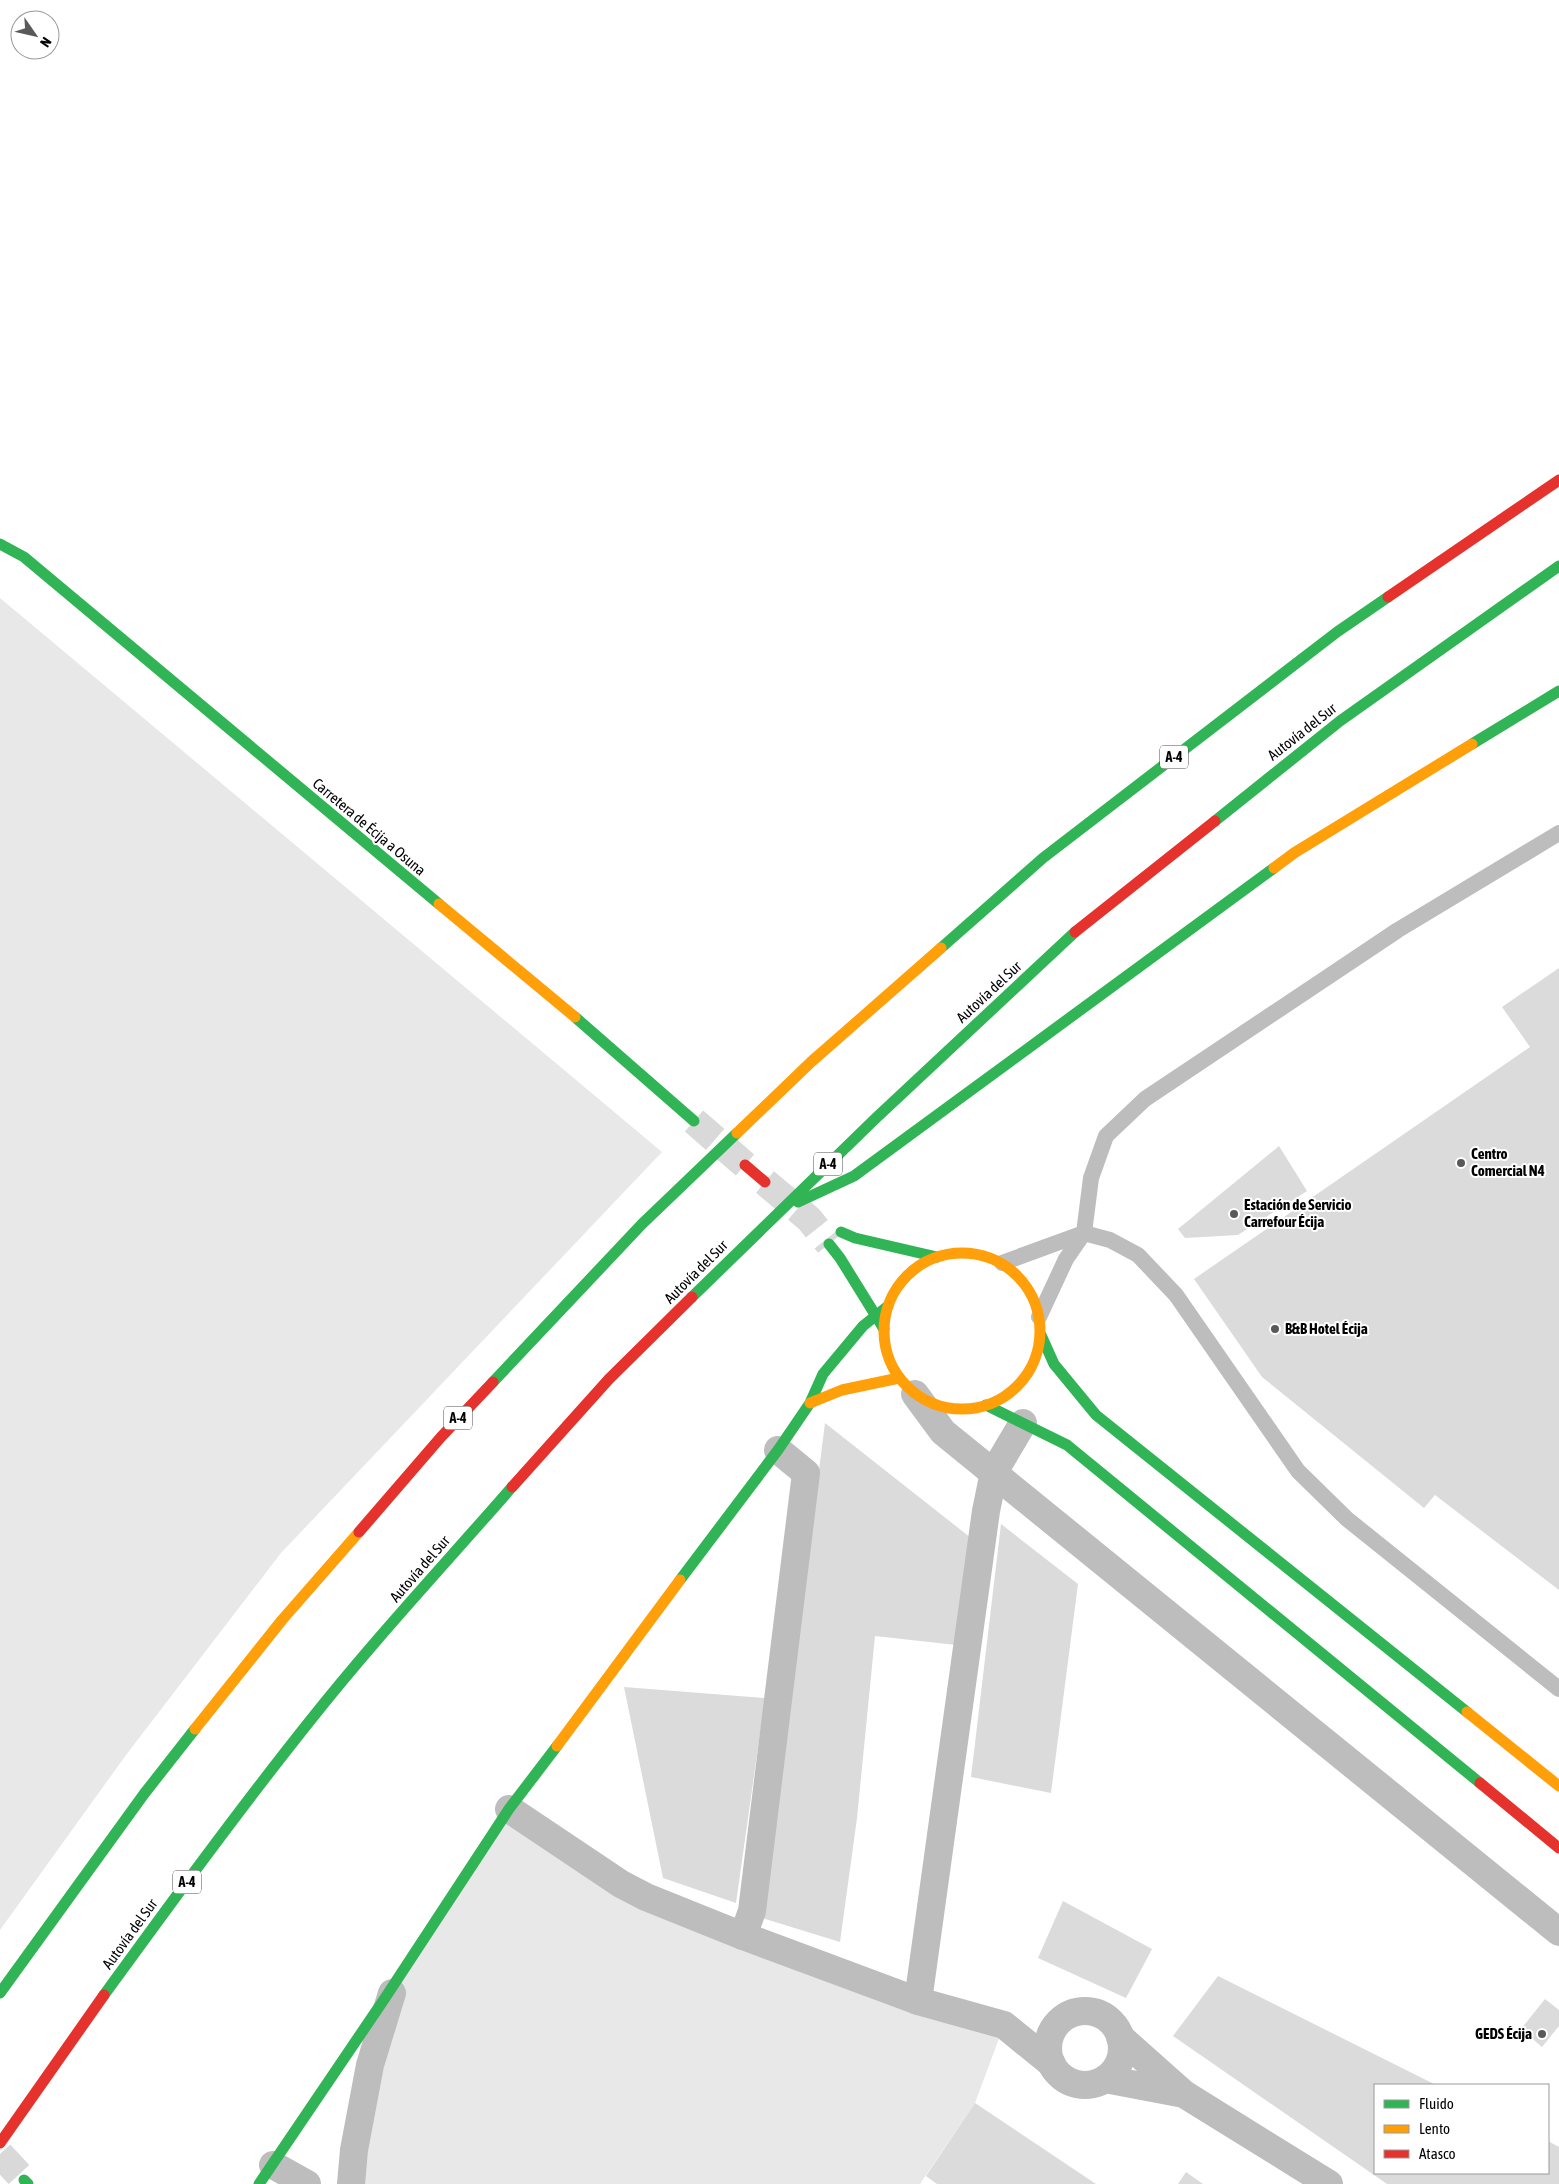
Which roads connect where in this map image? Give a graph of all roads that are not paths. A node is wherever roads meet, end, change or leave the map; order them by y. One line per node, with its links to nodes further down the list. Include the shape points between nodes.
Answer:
1 (1559, 480): 33 (main road, A-4, via 1337,632 1043,858 811,1062 642,1224 441,1437 282,1620 144,1794)
2 (5, 540): 6 (main road, Carretera de Écija a Osuna, via 624,1058)
3 (1559, 566): 9 (main road, Autovía del Sur / A-4, via 1340,721 1081,927)
4 (1559, 691): 9 (main road, via 1294,853 854,1176)
5 (1559, 833): 11 (lane, via 1390,936 1145,1099 1106,1136 1090,1178)
6 (694, 1121)
7 (745, 1165): 8 (main road)
8 (766, 1182)
9 (780, 1210): 41 (main road, Autovía del Sur / A-4, via 609,1380 356,1664 222,1834)
10 (841, 1232): 13 (main road)
11 (1084, 1233): 14 (lane); 17 (lane, via 1066,1259); 26 (lane, via 1110,1240 1138,1255 1176,1295 1298,1471 1348,1519)
12 (829, 1244): 16 (main road)
13 (937, 1257): 14 (main road, via 958,1252); 15 (main road, via 916,1268 899,1285)
14 (1002, 1263): 17 (main road, via 1019,1276 1032,1295)
15 (888, 1306): 16 (main road); 18 (main road)
16 (875, 1315): 18 (main road); 21 (main road, via 823,1374)
17 (1039, 1316): 19 (main road)
18 (884, 1329): 20 (main road, via 887,1355)
19 (1040, 1335): 22 (main road, via 1036,1358 1024,1379 1007,1395); 27 (main road, via 1054,1364 1096,1415)
20 (907, 1386): 21 (main road, via 842,1390); 22 (main road, via 937,1405 961,1409); 25 (street, via 943,1432)
21 (810, 1403): 24 (main road)
22 (986, 1406): 23 (main road)
23 (1022, 1423): 25 (street); 29 (main road, via 1067,1445)
24 (778, 1450): 28 (main road); 31 (street, via 806,1473 752,1911)
25 (994, 1472): 30 (street); 34 (street)
26 (1559, 1688)
27 (1559, 1786)
28 (509, 1809): 31 (street, via 621,1884); 32 (main road)
29 (1559, 1848)
30 (1559, 1932)
31 (742, 1936): 34 (street)
32 (395, 1983): 42 (main road); 44 (street, via 370,2065)
33 (0, 1993)
34 (918, 2001): 36 (street)
35 (1062, 2019): 36 (street); 37 (street, via 1077,2013 1096,2013 1107,2018); 38 (street, via 1049,2040)
36 (1004, 2025): 38 (street)
37 (1120, 2037): 39 (street, via 1120,2060); 40 (street)
38 (1052, 2064): 39 (street, via 1058,2074 1080,2085)
39 (1105, 2079): 40 (street)
40 (1184, 2094): 45 (street)
41 (0, 2143)
42 (266, 2174): 43 (street)
43 (307, 2184)
44 (351, 2184)
45 (1329, 2184)

